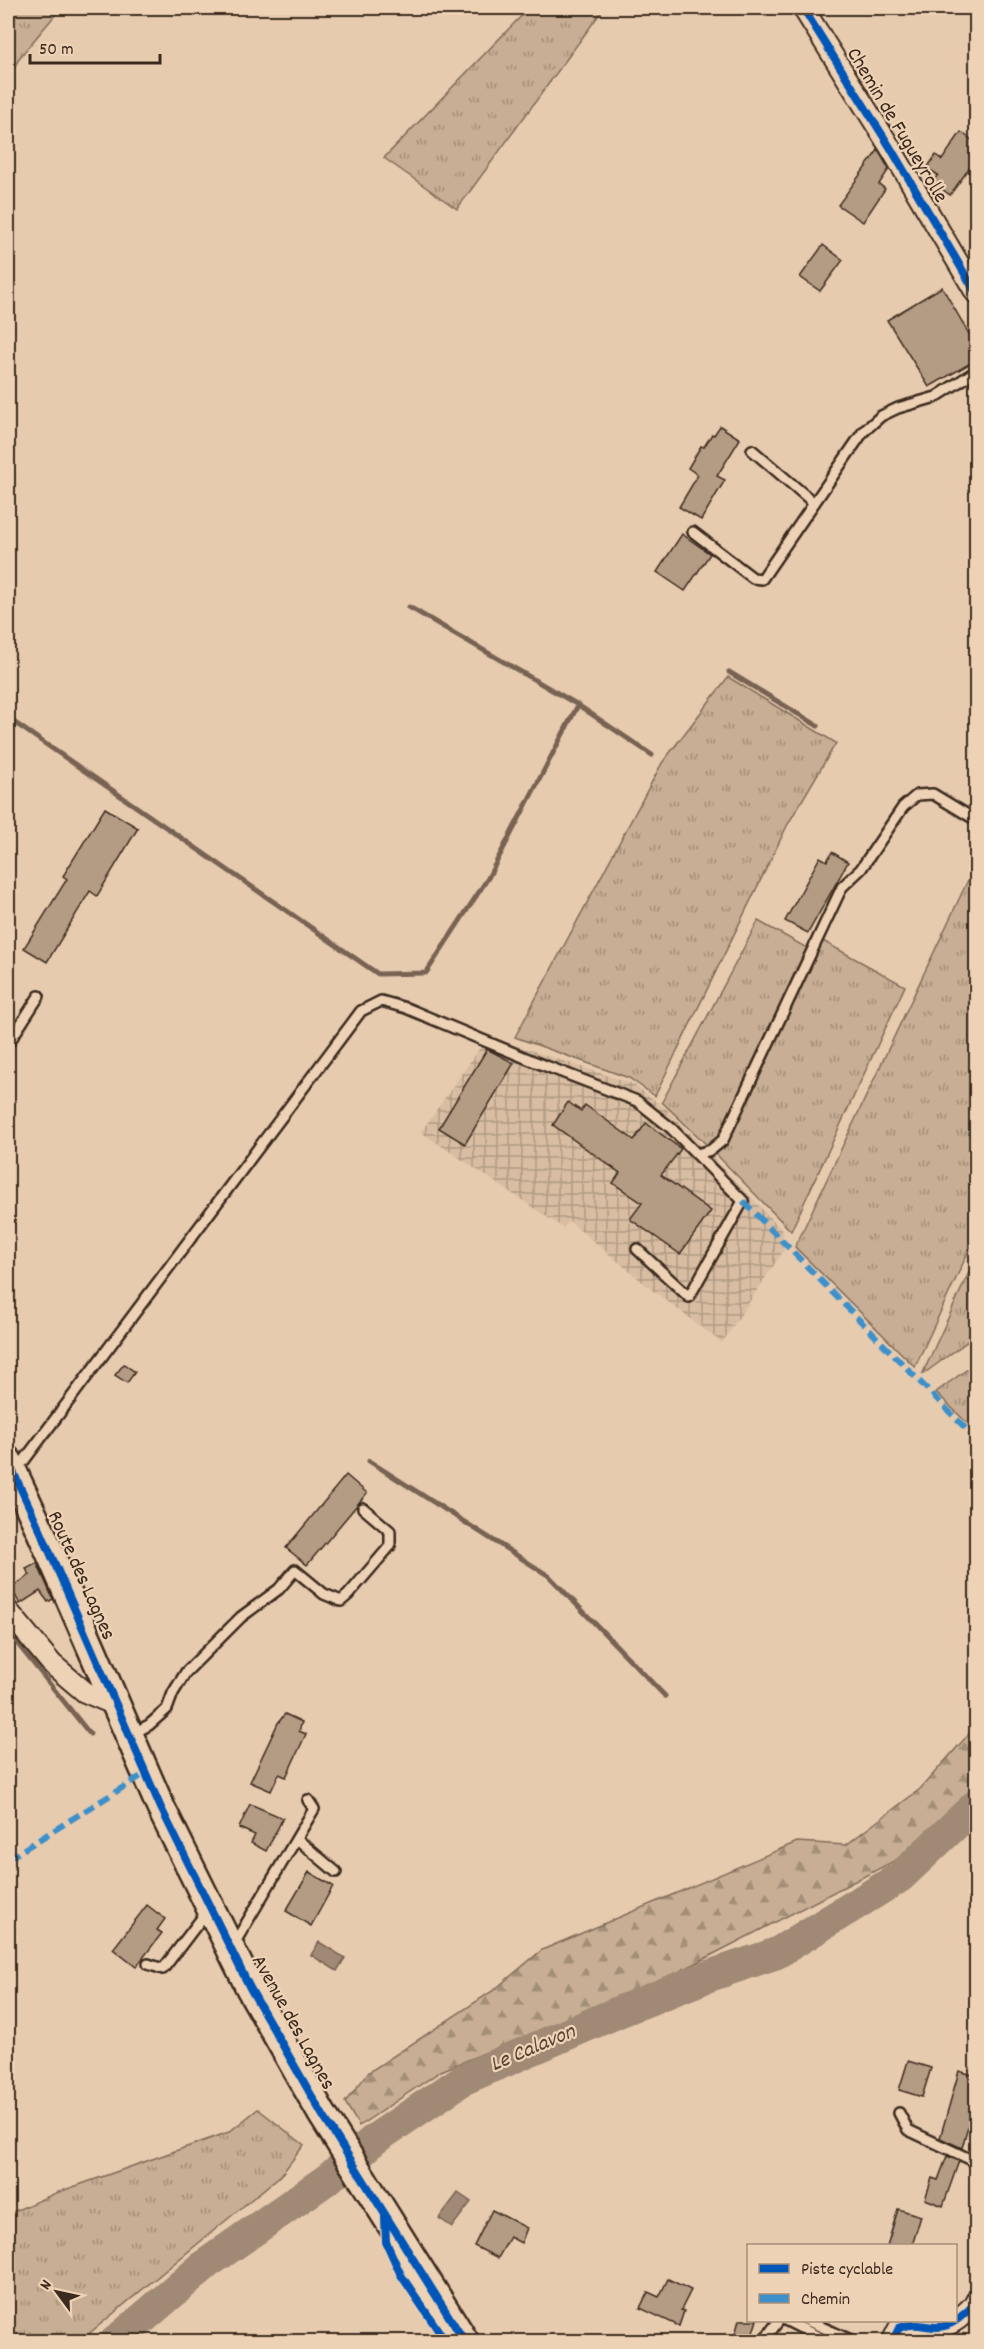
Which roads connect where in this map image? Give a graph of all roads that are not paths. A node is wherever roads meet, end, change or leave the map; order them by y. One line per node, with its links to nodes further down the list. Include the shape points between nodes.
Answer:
1 (803, 8): 2 (street, Chemin de Fugueyrolle)
2 (976, 293)
3 (976, 371): 5 (lane, via 936,397 881,416 863,432)
4 (752, 450): 5 (lane)
5 (814, 503): 6 (lane, via 762,579 753,578)
6 (693, 532)
7 (976, 820): 10 (lane, via 933,794 917,795 903,807 861,869 842,887 723,1140 711,1150)
8 (39, 996): 9 (lane)
9 (8, 1044)
10 (697, 1154): 11 (lane, via 743,1201 689,1298); 12 (lane, via 638,1101 381,1001 361,1011)
11 (637, 1249)
12 (11, 1468): 15 (street, Route des Lagnes)
13 (363, 1508): 16 (lane, via 390,1531 390,1546 348,1595 341,1601 324,1594 295,1570 186,1672 167,1709)
14 (8, 1611): 15 (street, via 52,1664 85,1692)
15 (118, 1706): 16 (street, Avenue des Lagnes)
16 (130, 1735): 20 (street, Avenue des Lagnes)
17 (308, 1800): 18 (lane, via 315,1809)
18 (297, 1839): 19 (lane); 21 (lane)
19 (336, 1872)
20 (210, 1907): 21 (street, Avenue des Lagnes); 22 (lane, via 163,1969)
21 (231, 1949): 32 (street, Avenue des Lagnes, via 322,2114)
22 (148, 1964)
23 (899, 2113): 24 (lane, via 908,2130)
24 (976, 2162)
25 (976, 2300): 26 (street)
26 (957, 2321)
27 (778, 2322): 31 (lane)
28 (788, 2322): 33 (lane)
29 (810, 2322): 34 (lane)
30 (956, 2322): 35 (street, via 939,2329 909,2323 899,2328)
31 (766, 2338)
32 (465, 2342)
33 (829, 2342)
34 (855, 2342)
35 (891, 2342)

